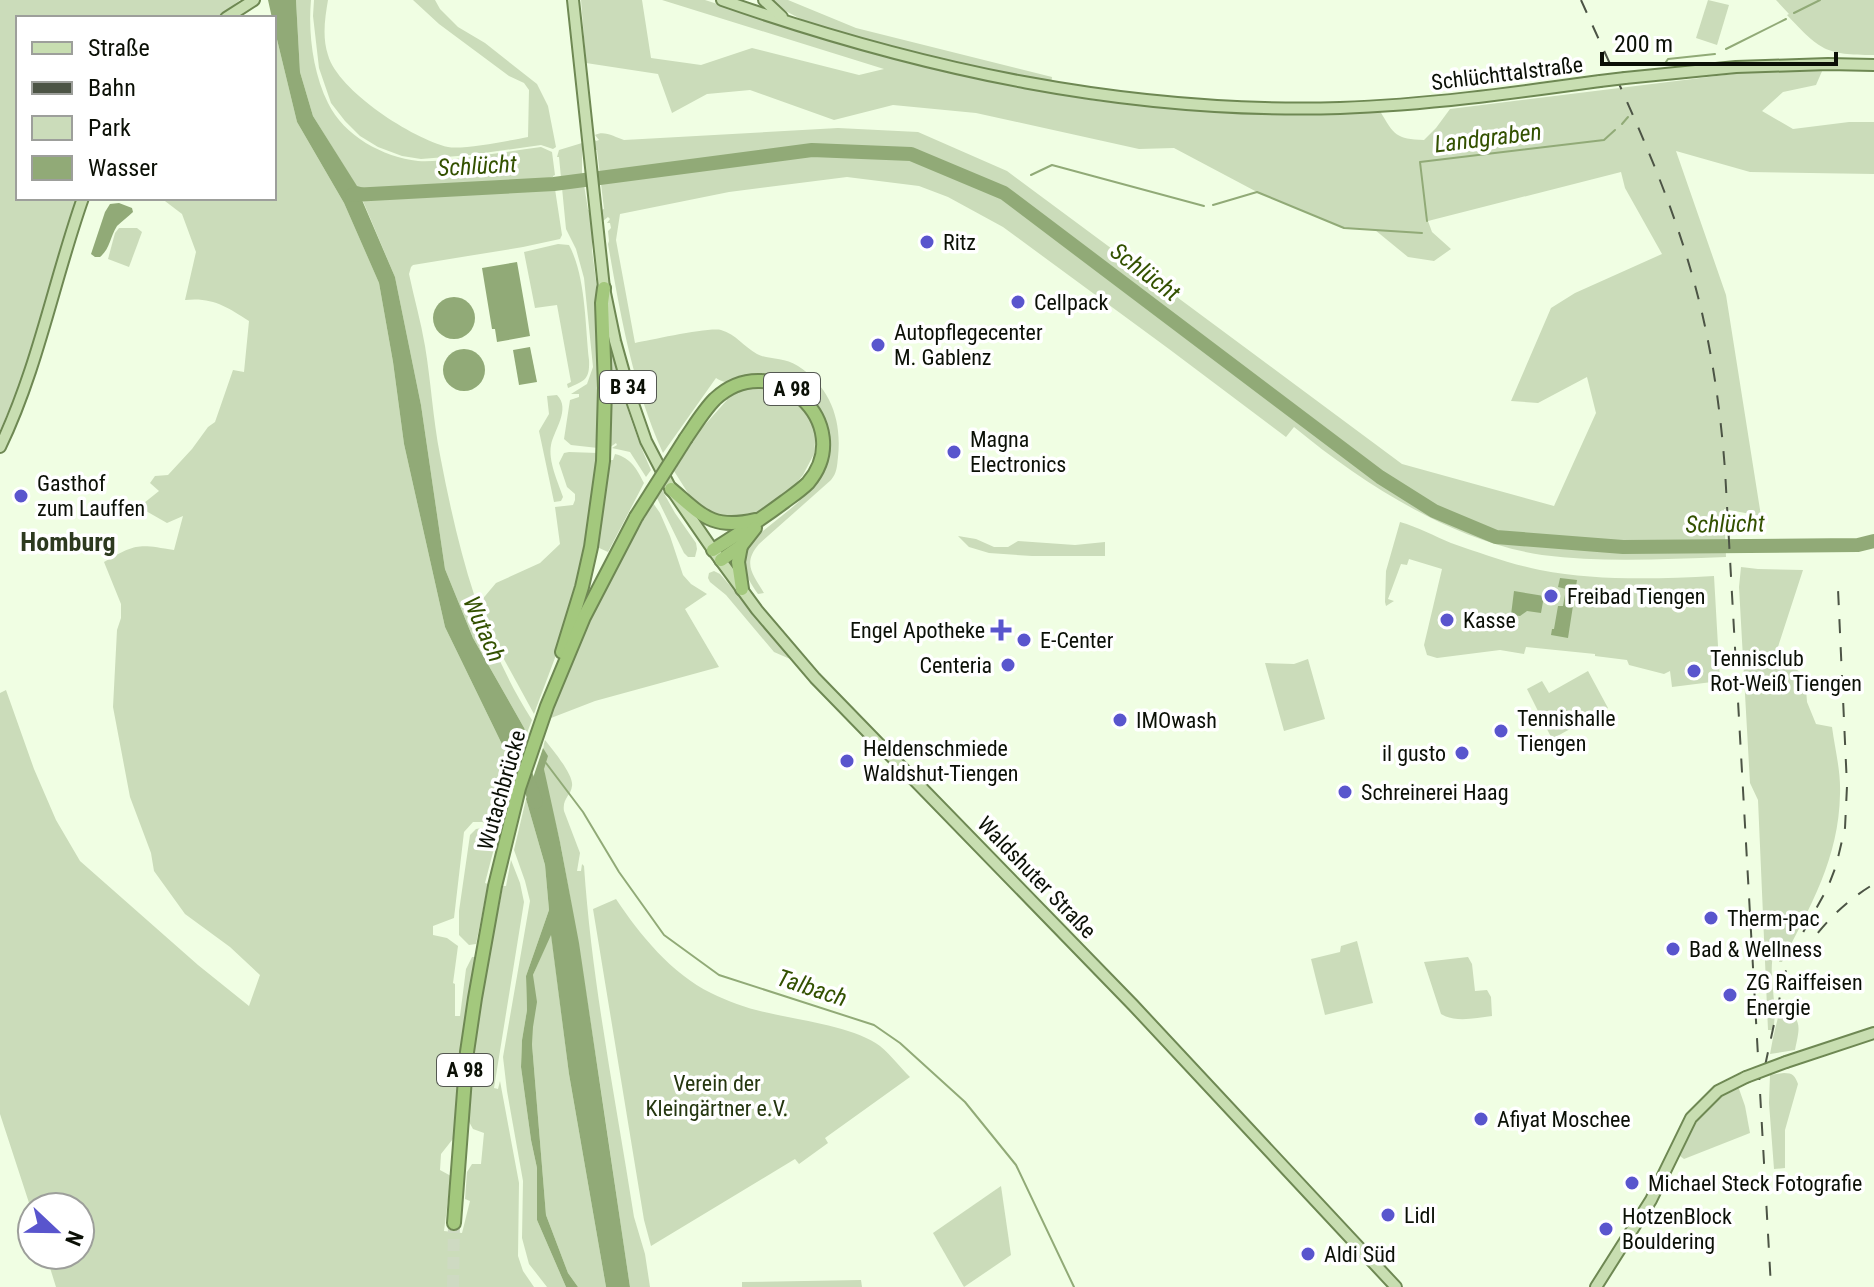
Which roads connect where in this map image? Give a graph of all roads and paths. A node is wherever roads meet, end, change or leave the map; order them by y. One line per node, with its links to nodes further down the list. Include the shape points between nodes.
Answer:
1 (254, 0): 6 (main road)
2 (573, 0): 10 (main road, B 34)
3 (744, 0): 5 (main road)
4 (764, 0): 7 (main road)
5 (727, 1): 7 (main road, Schlüchttalstraße)
6 (229, 16)
7 (786, 21): 8 (main road, Schlüchttalstraße, bridge, via 961,70 1050,88 1183,105 1267,109 1443,102 1736,67)
8 (1874, 65)
9 (82, 200): 11 (main road, via 24,391)
10 (604, 288): 12 (main road, B 34, via 631,398); 17 (highway, via 603,461 591,547)
11 (0, 447)
12 (669, 485): 13 (highway, via 716,522); 15 (main road, Waldshuter Straße)
13 (762, 519): 14 (highway); 15 (highway); 17 (highway, A 98, bridge, via 808,482 817,468 821,433 810,406 789,387 748,382 716,398 636,517 584,617)
14 (741, 546): 15 (highway); 16 (highway)
15 (717, 555): 16 (main road, Waldshuter Straße)
16 (742, 589): 20 (main road, Waldshuter Straße, via 822,685 1133,1005)
17 (554, 690): 19 (highway, Wutachbrücke / A 98, via 519,788 482,951 467,1052)
18 (1874, 1033): 21 (main road, bridge, via 1718,1091 1691,1118 1651,1200)
19 (454, 1223)
20 (1396, 1287)
21 (1596, 1287)

